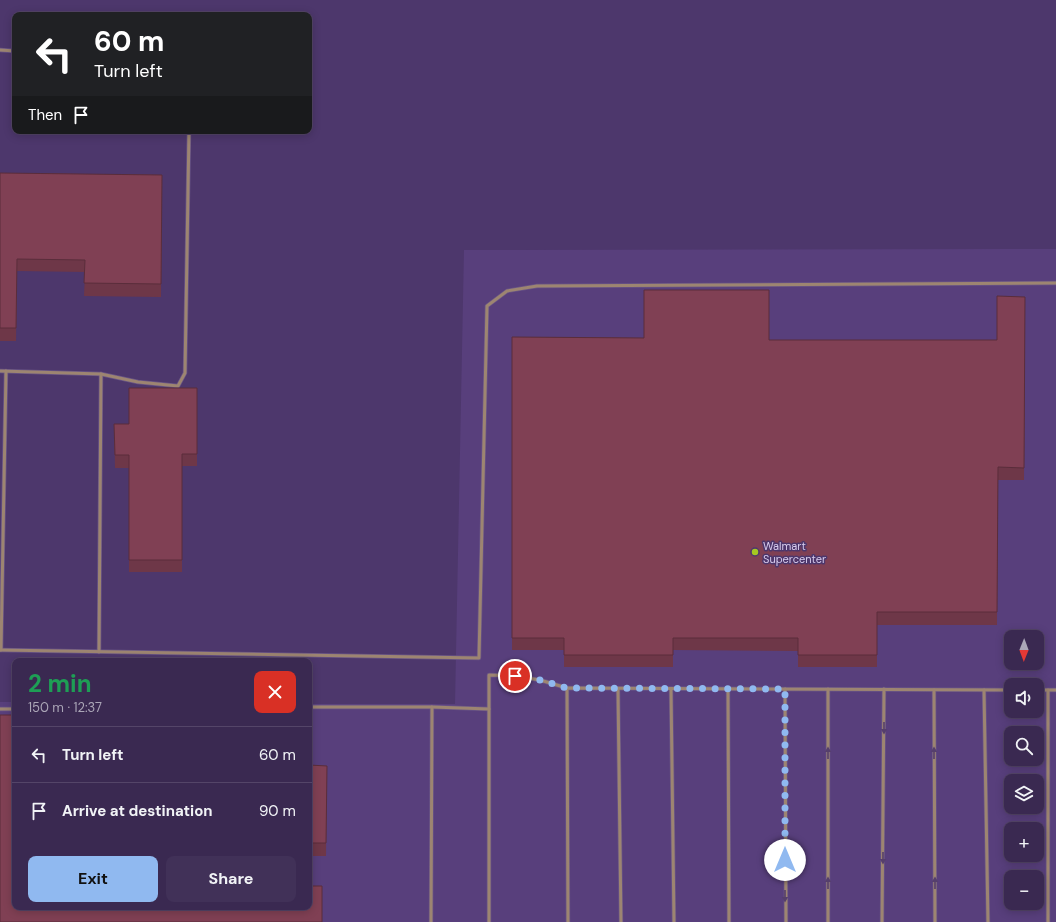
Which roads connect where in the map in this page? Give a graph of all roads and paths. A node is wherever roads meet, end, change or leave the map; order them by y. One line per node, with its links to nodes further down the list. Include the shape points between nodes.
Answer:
1 (0, 50): 2 (lane)
2 (12, 51)
3 (189, 134): 7 (lane, via 185,373 178,386 138,382)
4 (1056, 283): 9 (lane, via 536,286 507,291 487,306 479,658)
5 (0, 371): 6 (lane)
6 (6, 372): 7 (lane); 8 (lane)
7 (101, 374): 9 (lane)
8 (0, 650): 9 (lane)
9 (99, 652)
10 (567, 688): 11 (lane); 27 (lane, via 534,679 489,675); 30 (lane)
11 (618, 688): 12 (lane); 31 (lane)
12 (671, 688): 13 (lane); 32 (lane)
13 (728, 689): 14 (lane); 33 (lane)
14 (785, 689): 15 (lane); 34 (lane, one-way to 34)
15 (828, 689): 16 (lane); 35 (lane, one-way to 15)
16 (884, 689): 17 (lane); 36 (lane, one-way to 36)
17 (934, 690): 18 (lane); 37 (lane, one-way to 17)
18 (984, 690): 19 (lane); 38 (lane)
19 (1004, 690)
20 (1044, 690): 21 (lane)
21 (1048, 690): 22 (lane); 39 (lane)
22 (1056, 690)
23 (432, 707): 24 (lane); 27 (lane); 28 (lane)
24 (312, 708)
25 (0, 709): 26 (lane)
26 (12, 709)
27 (489, 709): 29 (lane)
28 (431, 922)
29 (489, 922)
30 (568, 922)
31 (621, 922)
32 (674, 922)
33 (729, 922)
34 (786, 922)
35 (828, 922)
36 (882, 922)
37 (935, 922)
38 (988, 922)
39 (1048, 922)

